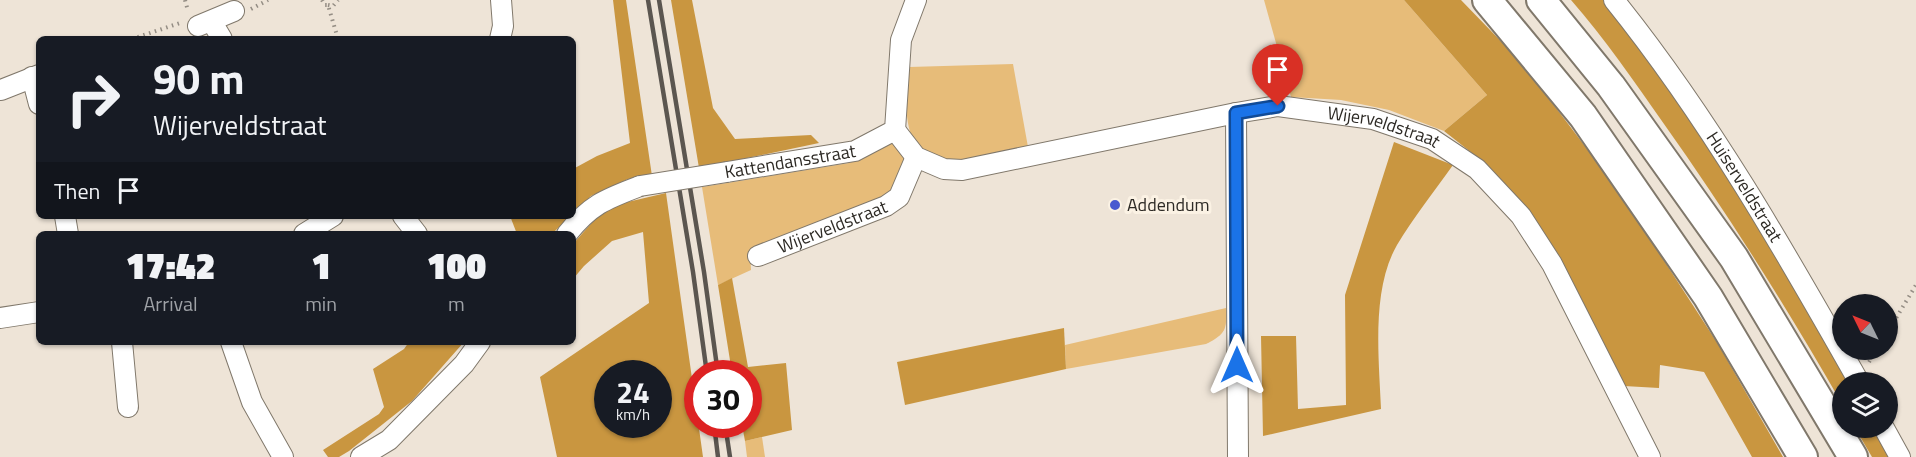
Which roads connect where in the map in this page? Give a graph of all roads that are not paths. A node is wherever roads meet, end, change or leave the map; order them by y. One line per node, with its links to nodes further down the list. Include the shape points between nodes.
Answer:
1 (501, 0): 8 (street)
2 (916, 0): 12 (street, via 901,40)
3 (1487, 0): 32 (highway, via 1583,116 1708,297)
4 (1541, 0): 33 (highway, via 1611,86 1734,258)
5 (1614, 0): 25 (street, Huiserveldstraat, via 1691,105 1754,201)
6 (234, 10): 7 (street, via 200,23)
7 (218, 36)
8 (500, 36)
9 (36, 76): 10 (street)
10 (1, 90)
11 (1236, 113): 13 (street, Wijerveldstraat, via 962,170 944,169); 30 (street); 31 (street, Wijerveldstraat, via 1278,106 1373,118 1432,139 1477,169 1521,216 1552,264)
12 (895, 130): 13 (street, Wijerveldstraat); 18 (street, Kattendansstraat, bridge, via 855,151 640,186 600,201)
13 (916, 157): 19 (street, Wijerveldstraat, via 899,197 886,206)
14 (326, 219): 16 (street)
15 (405, 219): 17 (street)
16 (310, 226)
17 (415, 231)
18 (569, 231)
19 (758, 256)
20 (36, 312): 21 (street)
21 (0, 318)
22 (122, 345): 26 (street)
23 (232, 345): 28 (street, via 252,402)
24 (478, 345): 29 (street, via 389,440)
25 (1853, 372)
26 (128, 407)
27 (1890, 438): 34 (street)
28 (283, 457)
29 (361, 457)
30 (1238, 457)
31 (1650, 457)
32 (1803, 457)
33 (1852, 457)
34 (1900, 457)

